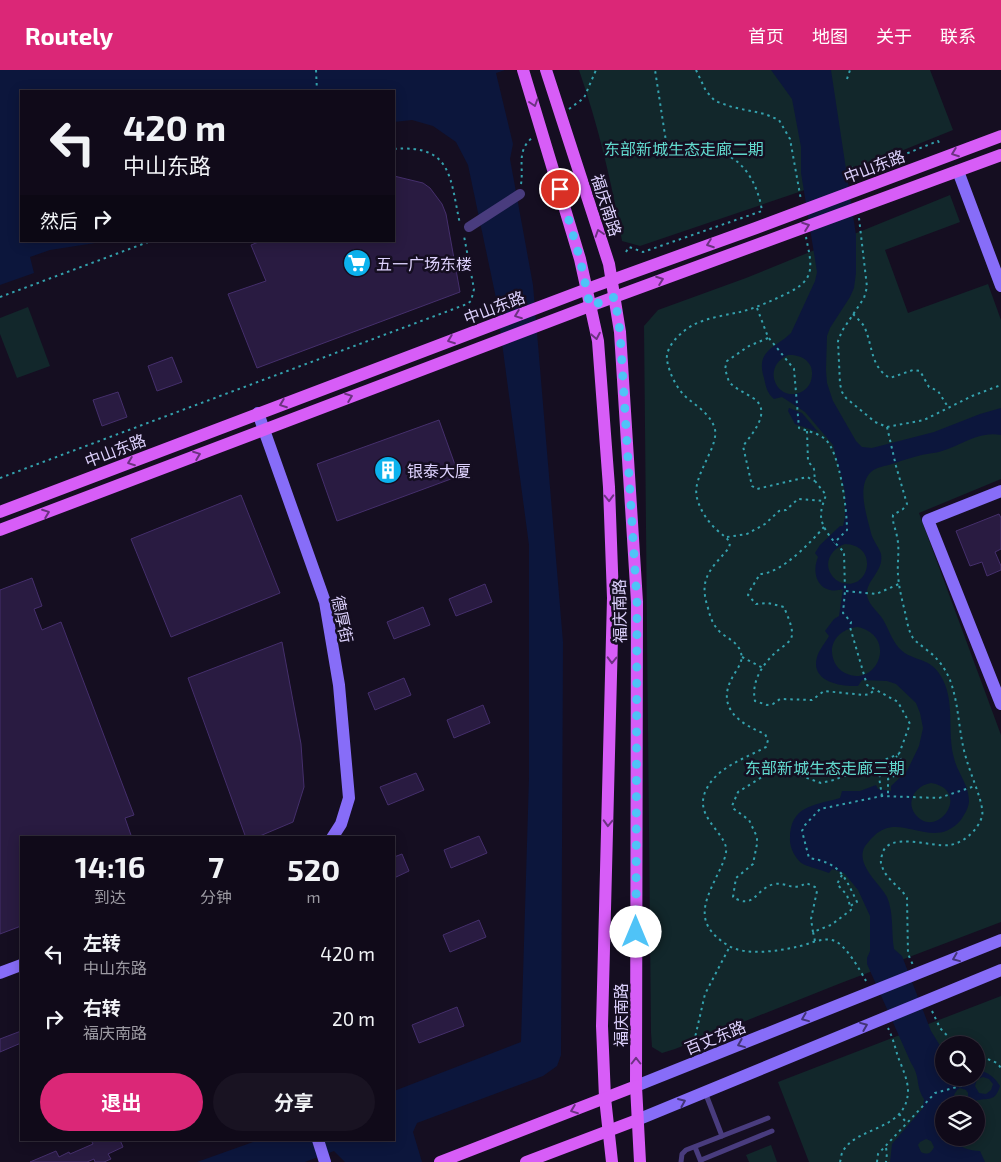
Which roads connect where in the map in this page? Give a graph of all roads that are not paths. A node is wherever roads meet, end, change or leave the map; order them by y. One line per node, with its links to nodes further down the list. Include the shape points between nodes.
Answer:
1 (523, 70): 10 (main road, 福庆南路, one-way to 10)
2 (546, 70): 8 (main road, 福庆南路, one-way to 2)
3 (1001, 136): 8 (main road, 中山东路, one-way to 8)
4 (1001, 155): 5 (main road, 中山东路)
5 (958, 171): 9 (street); 11 (main road, 中山东路, one-way to 5)
6 (520, 194): 7 (street)
7 (468, 227)
8 (612, 280): 10 (main road, 中山东路); 11 (main road, 福庆南路)
9 (1001, 286)
10 (587, 289): 12 (main road, 福庆南路); 13 (main road, 中山东路, one-way to 13)
11 (615, 297): 12 (main road, 中山东路); 24 (main road, 福庆南路, one-way to 11, via 637,602)
12 (590, 306): 14 (main road, 中山东路, one-way to 12); 26 (main road, 福庆南路, one-way to 26, via 598,341 613,598 602,1026)
13 (258, 414): 14 (street, 德厚街); 16 (main road, 中山东路, one-way to 16)
14 (264, 430): 17 (main road, 中山东路, one-way to 14); 19 (street, 德厚街, via 325,602 339,685 348,798 341,824)
15 (1001, 491): 18 (street, via 928,520)
16 (0, 512)
17 (0, 530)
18 (1001, 704)
19 (333, 836)
20 (1001, 940): 24 (street, 百丈东路, one-way to 24)
21 (20, 965): 23 (street)
22 (1001, 970): 25 (street, one-way to 22)
23 (0, 973)
24 (636, 1086): 26 (main road, 百丈东路); 28 (main road, 福庆南路)
25 (706, 1092): 28 (street, one-way to 25); 31 (lane)
26 (605, 1098): 29 (main road, 福庆南路); 36 (main road, 百丈东路, one-way to 36)
27 (768, 1118): 31 (lane)
28 (637, 1120): 29 (main road); 39 (main road, 福庆南路)
29 (608, 1131): 37 (main road); 38 (main road, 福庆南路)
30 (772, 1131): 34 (lane)
31 (722, 1136): 33 (lane)
32 (318, 1141): 35 (street)
33 (696, 1147): 34 (lane); 40 (lane, via 686,1150)
34 (701, 1161)
35 (326, 1162)
36 (441, 1162)
37 (526, 1162)
38 (612, 1162)
39 (640, 1162)
40 (680, 1162)

